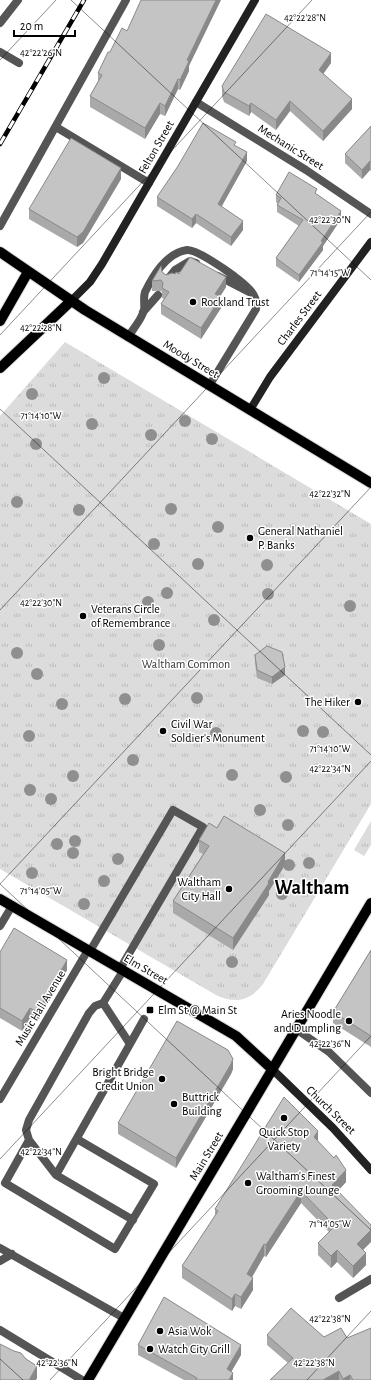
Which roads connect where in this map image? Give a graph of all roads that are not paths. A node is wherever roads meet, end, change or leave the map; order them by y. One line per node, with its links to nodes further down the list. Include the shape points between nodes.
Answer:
1 (18, 0): 4 (street)
2 (126, 0): 8 (street)
3 (255, 0): 7 (street, Felton Street)
4 (0, 23)
5 (0, 52): 6 (street)
6 (18, 63)
7 (196, 102): 9 (street, Felton Street); 10 (street, Mechanic Street, via 311,173)
8 (56, 127): 9 (street); 11 (street)
9 (149, 183): 18 (street, Felton Street, via 98,270 85,288)
10 (371, 214)
11 (0, 226)
12 (371, 242): 24 (street, Charles Street, via 270,377)
13 (0, 252): 14 (main road, Moody Street)
14 (28, 272): 18 (main road, Moody Street); 20 (main road)
15 (167, 280): 16 (street, via 186,262 193,262)
16 (253, 294): 19 (street, via 233,275 200,254 188,250 177,253 160,268 144,294); 23 (street, via 258,303 256,309)
17 (158, 295): 19 (street)
18 (71, 301): 21 (main road, Moody Street); 22 (main road)
19 (144, 312): 21 (street)
20 (0, 321)
21 (128, 337): 23 (main road, Moody Street)
22 (0, 368)
23 (209, 386): 24 (main road, Moody Street)
24 (250, 410): 25 (main road, Moody Street)
25 (371, 483)
26 (0, 899): 28 (main road, Elm Street)
27 (371, 903): 34 (main road, Main Street)
28 (12, 906): 29 (street); 30 (main road, Elm Street)
29 (0, 926)
30 (89, 951): 31 (main road, Elm Street); 31 (street, Music Hall Avenue, via 174,810 203,827); 38 (street, Music Hall Avenue)
31 (121, 970): 32 (street); 36 (main road, Elm Street, via 240,1039)
32 (103, 1003): 35 (street); 40 (street, via 95,1006 89,1013 29,1120 26,1130)
33 (144, 1019): 35 (street)
34 (296, 1029): 36 (main road, Main Street); 37 (street, via 329,1052)
35 (130, 1044): 39 (street)
36 (272, 1069): 41 (street, Church Street, via 342,1136); 49 (main road, Main Street)
37 (371, 1093)
38 (0, 1099)
39 (77, 1139): 42 (street); 43 (street, via 154,1184)
40 (29, 1140): 42 (street); 43 (street, via 5,1183 116,1249)
41 (371, 1169)
42 (56, 1175): 43 (street)
43 (133, 1220)
44 (0, 1248): 45 (street)
45 (12, 1254): 46 (street); 49 (street)
46 (0, 1260)
47 (371, 1279): 48 (street)
48 (339, 1298)
49 (124, 1318): 52 (main road, Main Street)
50 (0, 1330): 51 (street)
51 (82, 1380)
52 (88, 1380)

